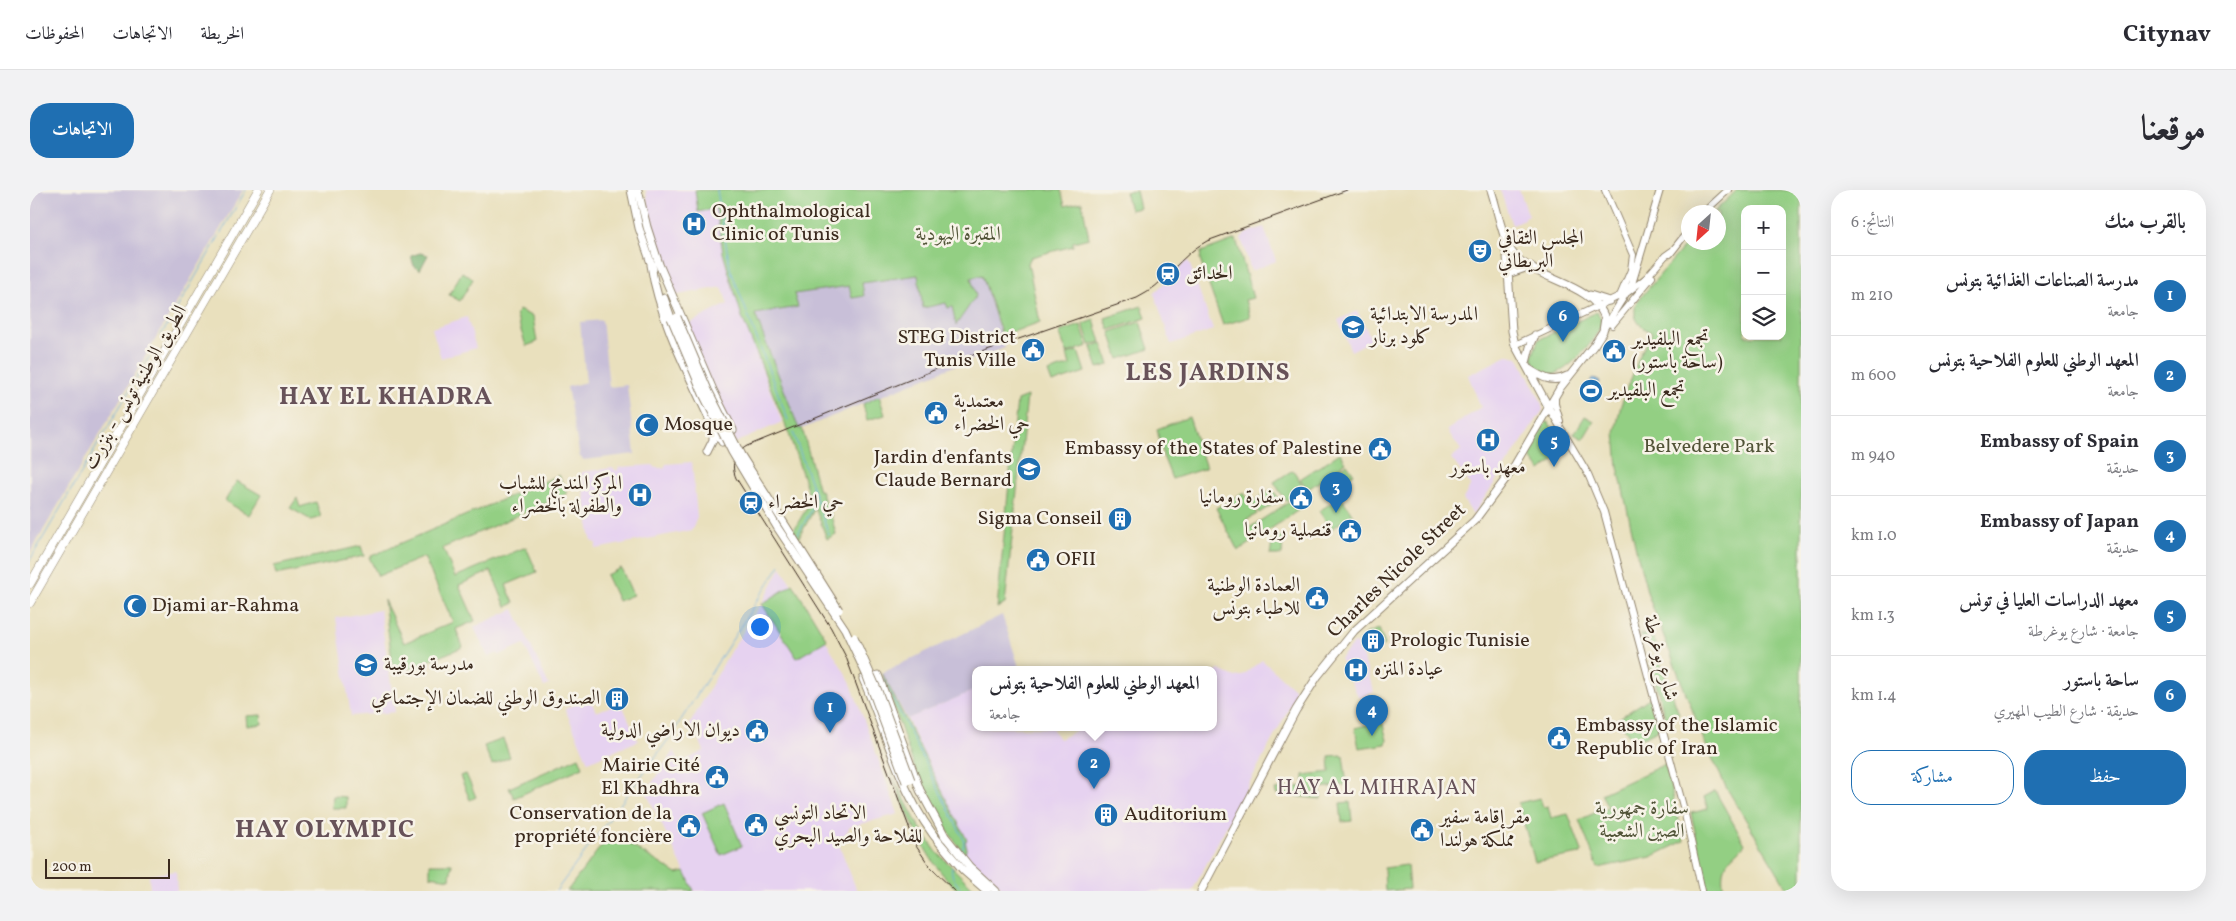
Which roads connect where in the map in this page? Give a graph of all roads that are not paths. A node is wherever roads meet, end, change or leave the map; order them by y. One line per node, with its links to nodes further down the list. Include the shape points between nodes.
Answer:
1 (271, 190): 39 (highway, الطريق الوطنية تونس - بنزرت)
2 (630, 190): 16 (main road)
3 (638, 190): 16 (main road)
4 (1487, 190): 19 (main road, via 1506,252)
5 (1491, 190): 17 (main road, via 1510,250)
6 (1605, 190): 13 (main road)
7 (1660, 190): 12 (main road)
8 (1728, 190): 10 (main road)
9 (256, 193): 38 (highway, الطريق الوطنية تونس - بنزرت)
10 (1712, 205)
11 (1681, 240): 14 (main road)
12 (1642, 248): 13 (main road); 15 (main road)
13 (1632, 249): 22 (main road, via 1633,264)
14 (1672, 251): 18 (main road); 27 (main road)
15 (1639, 262): 18 (main road, via 1642,268); 20 (main road)
16 (654, 263): 33 (main road, via 656,291 665,317); 34 (main road); 42 (main road, bridge, via 703,394 732,452 845,629)
17 (1531, 266): 19 (main road); 21 (main road)
18 (1653, 270): 20 (main road)
19 (1508, 274): 28 (main road)
20 (1628, 292): 22 (main road); 25 (main road)
21 (1582, 293): 23 (main road); 24 (main road)
22 (1620, 296): 23 (main road)
23 (1608, 301): 24 (main road)
24 (1599, 305): 25 (main road, via 1605,318); 26 (main road)
25 (1602, 331): 27 (main road, Charles Nicole Street)
26 (1535, 335): 28 (main road); 29 (main road, via 1528,351)
27 (1594, 344): 30 (main road, Charles Nicole Street)
28 (1515, 345): 29 (main road)
29 (1527, 366): 30 (main road, via 1549,380); 32 (main road)
30 (1569, 374): 31 (main road, Charles Nicole Street)
31 (1555, 395): 32 (main road, Charles Nicole Street); 35 (main road, شارع يوغرطة, via 1556,409)
32 (1548, 408): 35 (main road, شارع يوغرطة); 49 (main road, Charles Nicole Street, via 1510,473 1475,520 1354,631 1317,677 1296,710)
33 (713, 427): 36 (main road); 37 (main road, via 713,440)
34 (733, 430)
35 (1569, 441): 50 (main road, شارع يوغرطة, via 1604,512 1684,810)
36 (722, 442)
37 (707, 452)
38 (30, 584)
39 (30, 603)
40 (878, 675): 43 (main road, via 920,790)
41 (863, 679): 44 (main road, via 903,786 928,829)
42 (909, 781): 43 (main road); 44 (main road)
43 (946, 838): 45 (main road)
44 (943, 847): 45 (main road)
45 (966, 868): 46 (main road); 47 (main road); 48 (main road)
46 (986, 891)
47 (996, 891)
48 (1001, 891)
49 (1201, 891)
50 (1702, 891)

